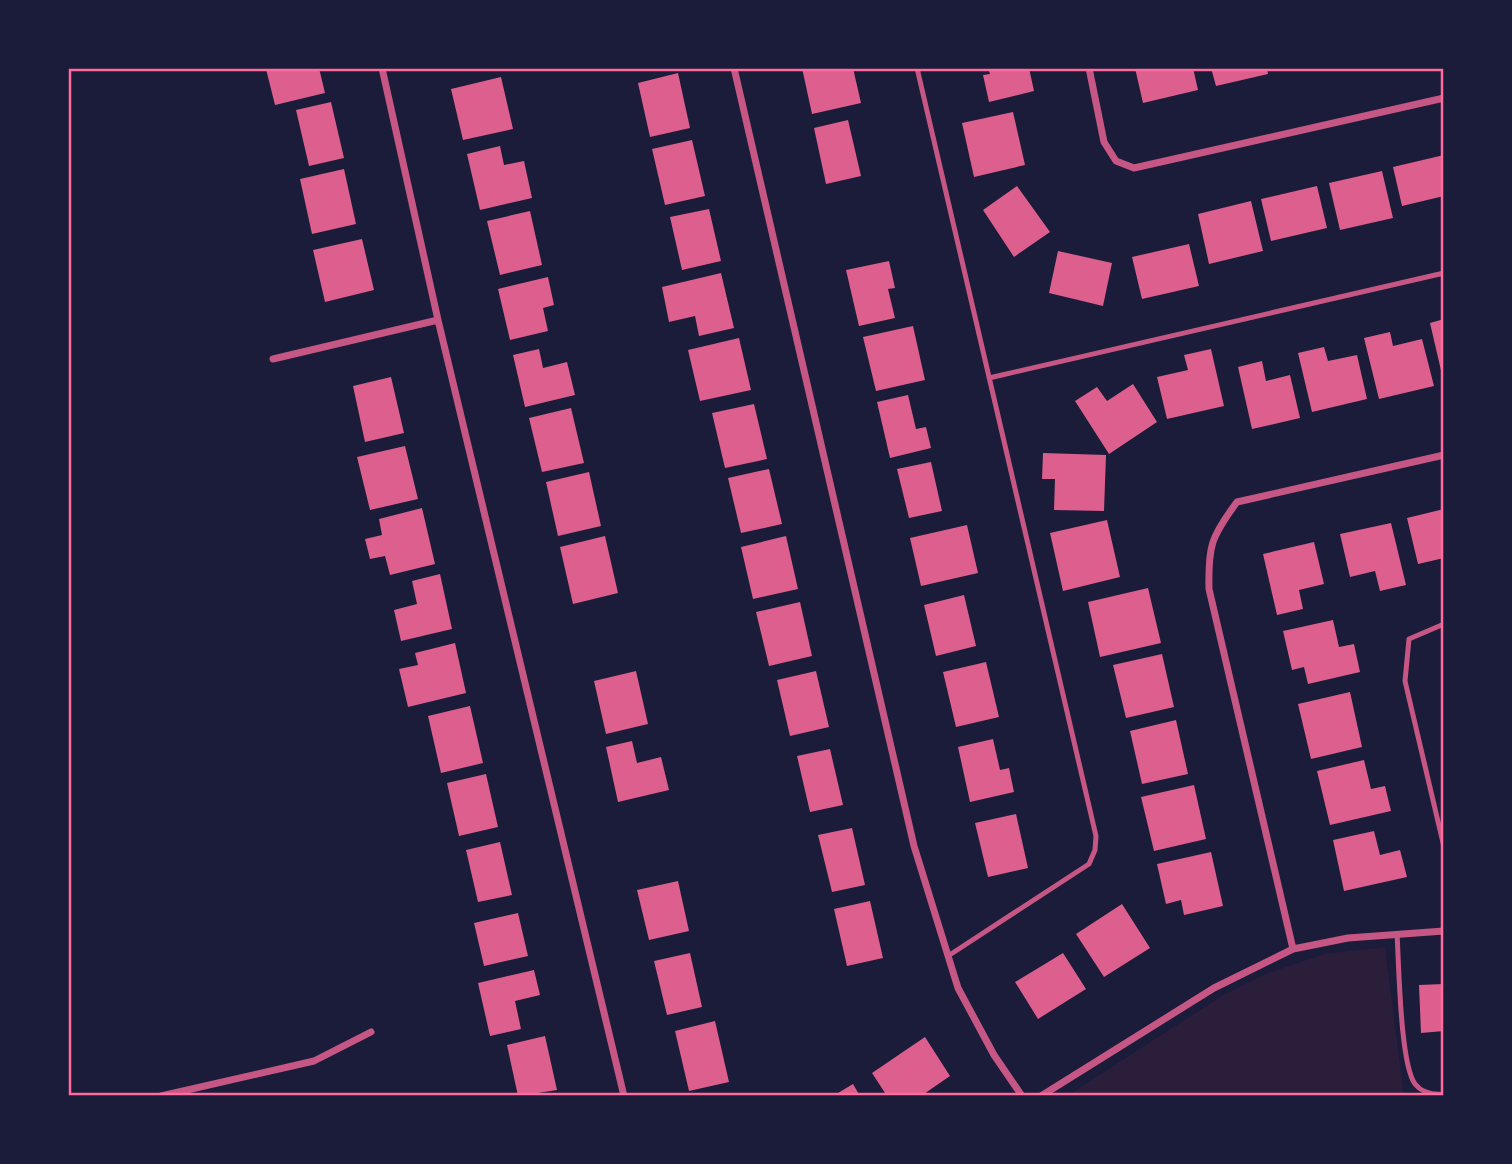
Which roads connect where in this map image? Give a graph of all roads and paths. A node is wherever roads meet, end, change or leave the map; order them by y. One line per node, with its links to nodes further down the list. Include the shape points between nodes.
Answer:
1 (382, 68): 7 (street)
2 (734, 68): 16 (street, via 914,846)
3 (917, 68): 9 (lane)
4 (1088, 68): 5 (street, via 1104,142 1116,161 1134,168)
5 (1444, 98)
6 (1444, 273): 9 (lane)
7 (438, 320): 8 (street); 20 (street)
8 (273, 359)
9 (989, 378): 16 (lane, via 1096,836 1089,864)
10 (1444, 455): 15 (street, via 1237,502 1218,527 1208,551 1209,589)
11 (1444, 624): 12 (lane, via 1409,639 1405,681)
12 (1444, 847)
13 (1444, 931): 14 (street)
14 (1397, 934): 15 (street); 18 (lane, via 1407,1064 1425,1093)
15 (1293, 949): 22 (street, via 1214,988)
16 (948, 956): 21 (street, via 974,1020)
17 (371, 1032): 19 (street, via 314,1061)
18 (1444, 1094)
19 (161, 1096)
20 (624, 1096)
21 (1021, 1096)
22 (1041, 1096)

